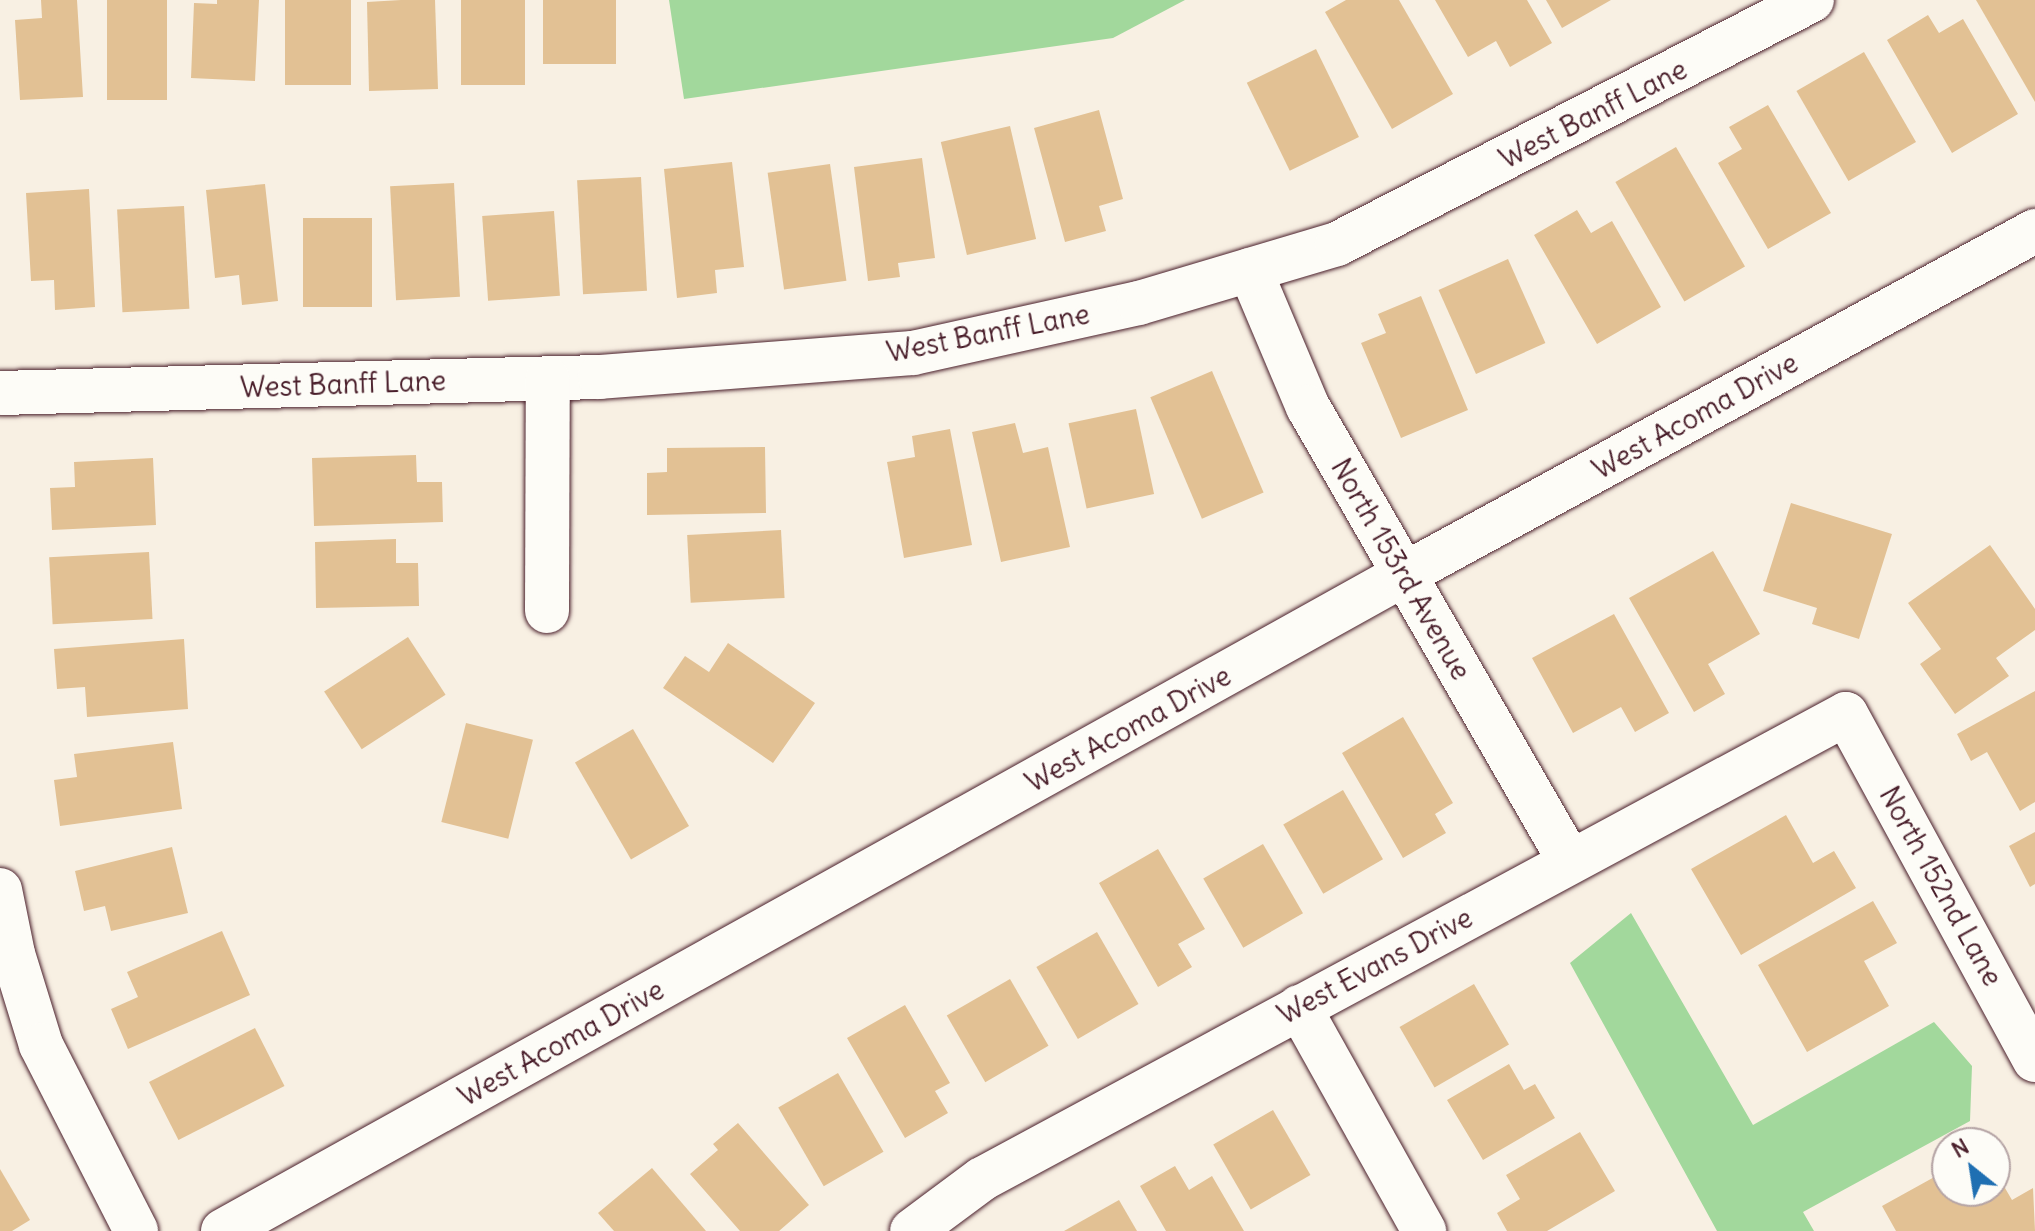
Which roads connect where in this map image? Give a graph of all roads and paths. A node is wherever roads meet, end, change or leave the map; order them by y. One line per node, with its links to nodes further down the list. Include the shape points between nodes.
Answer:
1 (1812, 0): 3 (street, West Banff Lane, via 1337,244)
2 (2035, 231): 6 (street, West Acoma Drive)
3 (1250, 270): 4 (street, West Banff Lane, via 1139,303 913,353); 6 (street, North 153rd Avenue, via 1308,407)
4 (548, 379): 5 (street, West Banff Lane); 7 (street)
5 (0, 393)
6 (1403, 575): 9 (street, North 153rd Avenue); 14 (street, West Acoma Drive)
7 (547, 611)
8 (1846, 714): 9 (street, West Evans Drive); 12 (street, North 152nd Lane)
9 (1569, 860): 11 (street, West Evans Drive)
10 (0, 890): 13 (street, via 41,1045)
11 (1299, 1007): 15 (street, West Evans Drive, via 982,1179); 16 (street)
12 (2030, 1036)
13 (136, 1231)
14 (223, 1231)
15 (912, 1231)
16 (1424, 1231)

